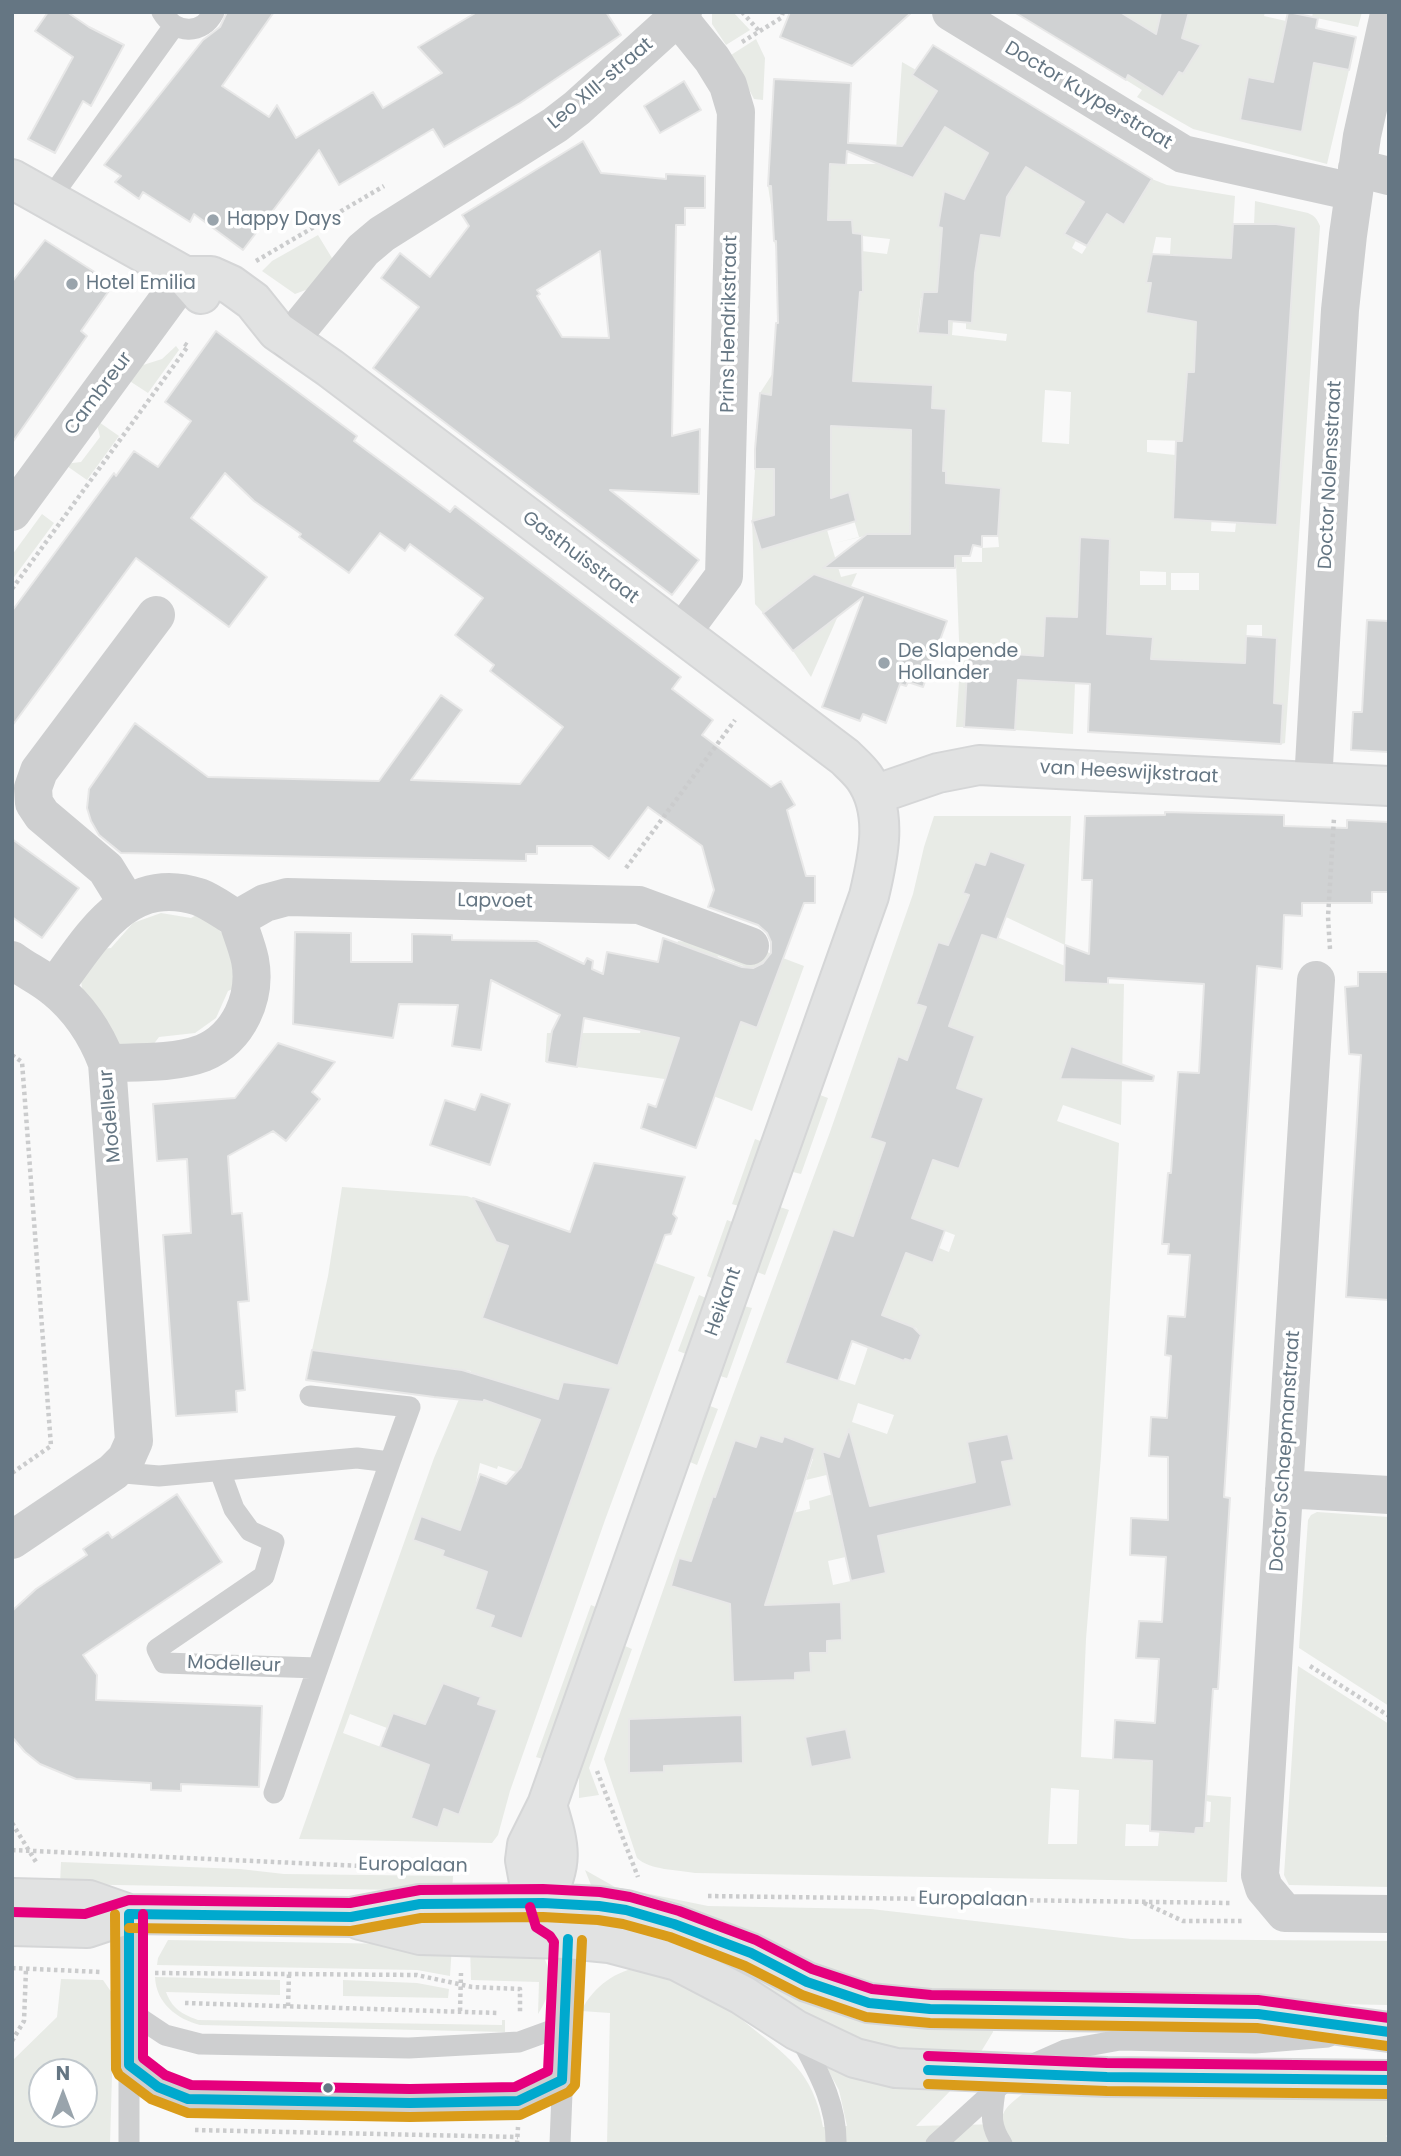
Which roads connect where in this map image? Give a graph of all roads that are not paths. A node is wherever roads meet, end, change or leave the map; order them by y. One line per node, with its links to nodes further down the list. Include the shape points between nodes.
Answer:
1 (214, 12): 5 (lane, via 208,22 192,30)
2 (951, 12): 7 (street, Doctor Kuyperstraat, via 1183,153)
3 (1389, 14): 7 (street, Doctor Nolensstraat, via 1362,135)
4 (681, 15): 10 (street, Leo XIII-straat, via 555,125 382,234); 13 (street, Prins Hendrikstraat, via 728,85 736,112 724,576)
5 (168, 19): 8 (lane)
6 (12, 179): 8 (street, Gasthuisstraat)
7 (1367, 179): 14 (street, Doctor Nolensstraat, via 1340,310)
8 (49, 200): 9 (street, Gasthuisstraat)
9 (185, 276): 10 (street, Gasthuisstraat, via 202,295 241,320); 10 (street, Gasthuisstraat, via 211,276 231,285 253,301); 11 (street, Cambreur)
10 (283, 336): 13 (street, Gasthuisstraat)
11 (12, 512)
12 (156, 615): 17 (street, via 40,771 33,788 34,803 42,815 106,869)
13 (681, 634): 16 (street, Gasthuisstraat, via 845,757 864,776)
14 (1324, 783): 15 (street, van Heeswijkstraat); 16 (street, van Heeswijkstraat, via 979,765 938,773)
15 (1389, 786)
16 (874, 795): 34 (street, Heikant, via 881,839 869,896 547,1805 559,1846 554,1881)
17 (127, 903): 18 (street, via 170,892 200,898); 22 (street, via 110,914)
18 (237, 919): 19 (street, Lapvoet, via 287,897 623,904 639,905); 23 (street, via 250,961 251,984 242,1019 224,1040 204,1053 179,1059)
19 (750, 946)
20 (12, 960): 22 (street, Modelleur)
21 (1316, 980): 28 (street, Doctor Schaepmanstraat)
22 (54, 988): 23 (street, Modelleur, via 89,1024)
23 (107, 1063): 27 (street, Modelleur, via 134,1441 126,1460)
24 (310, 1396): 25 (lane, via 410,1406)
25 (390, 1462): 26 (lane, via 357,1458); 31 (lane)
26 (220, 1471): 27 (lane, via 159,1476); 31 (lane, Modelleur, via 234,1508 250,1531 274,1542 264,1576 157,1649 164,1663)
27 (113, 1472): 30 (street, Modelleur)
28 (1284, 1489): 29 (street); 36 (street, Doctor Schaepmanstraat, via 1260,1875 1264,1888 1285,1913)
29 (1389, 1495)
30 (12, 1540)
31 (318, 1668): 32 (lane)
32 (274, 1793)
33 (12, 1898): 35 (street, Europalaan, via 89,1900)
34 (543, 1903): 37 (street, Europalaan, via 419,1904); 39 (street, via 548,1919 560,1925); 43 (street, Europalaan, via 626,1910 674,1924 751,1953 807,1982 869,2003 930,2009 1258,2014)
35 (129, 1914): 37 (street, Europalaan); 38 (street, Europalaan, via 87,1928); 40 (lane)
36 (1389, 1914)
37 (352, 1917): 39 (street, Europalaan, via 419,1935)
38 (12, 1926)
39 (568, 1939): 41 (lane); 42 (street, Europalaan, via 609,1942 677,1961)
40 (129, 2011): 41 (lane, via 165,2035 200,2044 409,2049 519,2042); 44 (lane)
41 (563, 2026): 45 (lane)
42 (796, 2030): 47 (street, Europalaan, via 855,2058 896,2068); 50 (lane, via 825,2085)
43 (1382, 2032): 47 (lane, via 1255,2043 1120,2040 1065,2050)
44 (129, 2065): 45 (lane, via 158,2087 188,2099 518,2101); 48 (lane)
45 (562, 2080): 49 (lane)
46 (1389, 2080): 47 (street, Europalaan, via 1107,2077)
47 (1005, 2081): 51 (lane); 52 (lane, via 992,2114 993,2130)
48 (129, 2144)
49 (560, 2144)
50 (836, 2144)
51 (936, 2144)
52 (1002, 2144)

